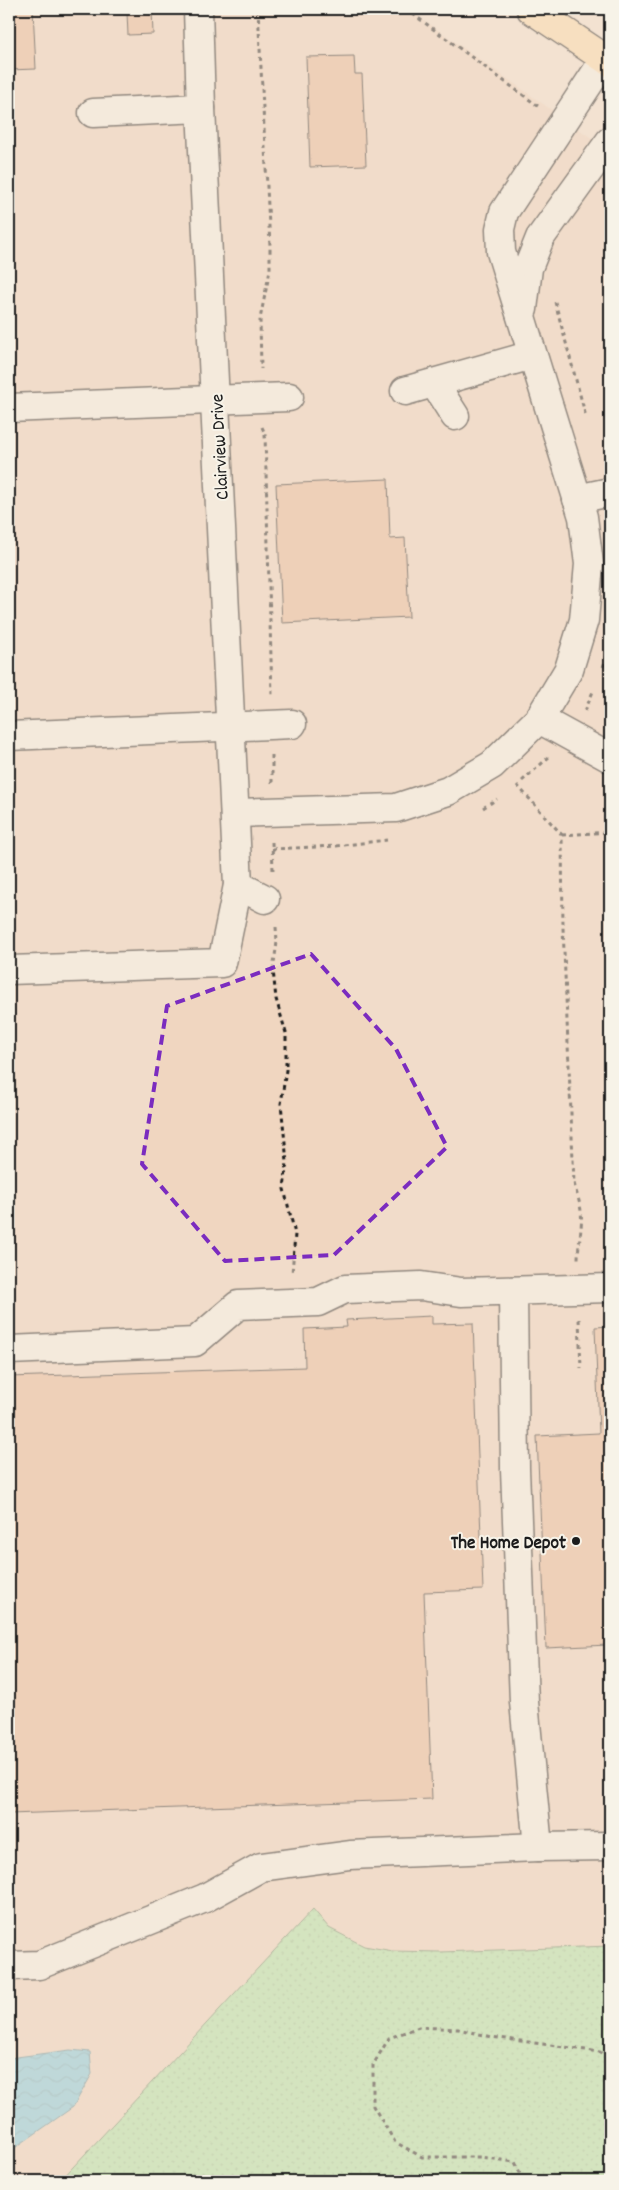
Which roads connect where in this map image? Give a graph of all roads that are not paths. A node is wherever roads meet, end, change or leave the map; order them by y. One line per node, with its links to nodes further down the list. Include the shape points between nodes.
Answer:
1 (198, 9): 4 (street, Clairview Drive)
2 (531, 9): 3 (main road)
3 (607, 61): 7 (street, via 561,123 504,212 500,229 501,252)
4 (201, 108): 5 (street); 12 (street, Clairview Drive)
5 (93, 113)
6 (610, 141): 7 (street, via 540,238 528,268)
7 (522, 323): 8 (street)
8 (532, 355): 9 (street); 16 (street)
9 (434, 383): 10 (street); 14 (street)
10 (405, 391)
11 (289, 397): 12 (street)
12 (215, 400): 13 (street); 19 (street, Clairview Drive)
13 (9, 408)
14 (455, 416)
15 (610, 492): 16 (street)
16 (577, 499): 17 (street, via 583,517 589,564 584,620 569,670)
17 (539, 719): 21 (street); 22 (street, via 492,765 448,791 396,808)
18 (282, 724): 19 (street)
19 (231, 725): 20 (street); 22 (street, Clairview Drive)
20 (9, 736)
21 (610, 758)
22 (235, 813): 23 (street, Clairview Drive)
23 (238, 885): 24 (street); 25 (street, Clairview Drive, via 222,962)
24 (269, 889)
25 (9, 970)
26 (610, 1288): 27 (street)
27 (513, 1291): 28 (street, via 462,1292 421,1286 345,1289 318,1302 238,1305 196,1342); 30 (street, via 515,1469 524,1702)
28 (9, 1350)
29 (610, 1846): 30 (street)
30 (538, 1847): 31 (street, via 350,1855 261,1868 205,1898 39,1966)
31 (9, 1966)

